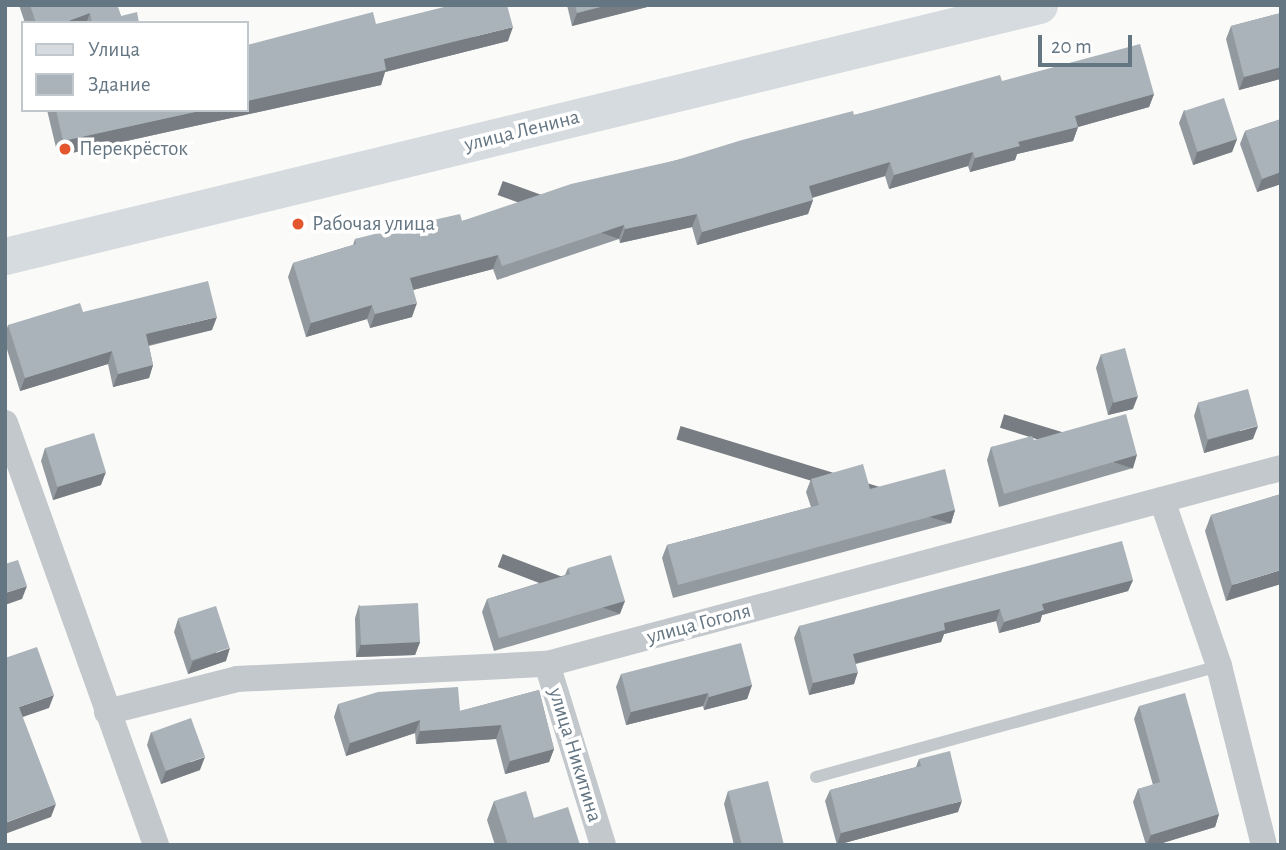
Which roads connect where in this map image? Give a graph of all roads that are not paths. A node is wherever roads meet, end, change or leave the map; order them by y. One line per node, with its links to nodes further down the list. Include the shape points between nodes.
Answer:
1 (1039, 5): 2 (street, улица Ленина)
2 (994, 11): 3 (street, улица Ленина)
3 (5, 256)
4 (5, 423): 9 (street)
5 (1281, 468): 6 (street, улица Гоголя)
6 (1162, 500): 7 (street, улица Гоголя); 8 (street)
7 (547, 664): 9 (street, улица Гоголя, via 237,679); 12 (street, улица Никитина)
8 (1219, 666): 10 (lane); 13 (street)
9 (107, 712): 11 (street)
10 (816, 777)
11 (156, 845)
12 (603, 845)
13 (1264, 845)

